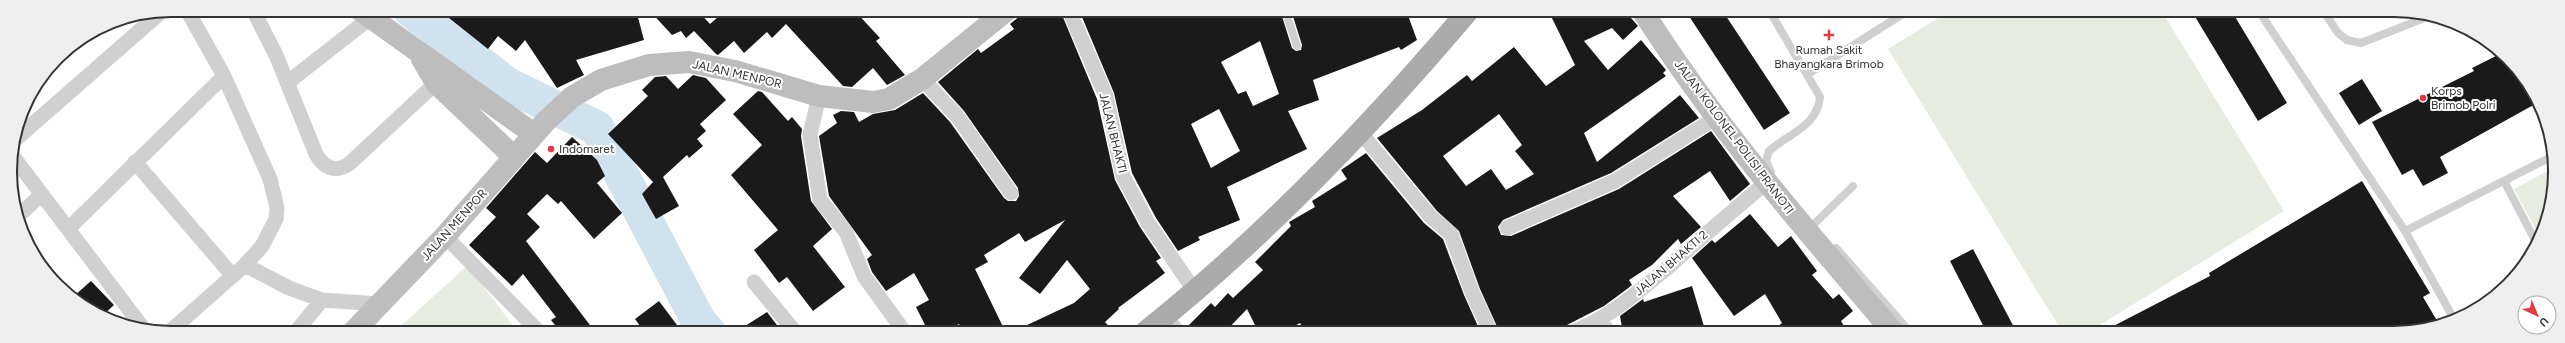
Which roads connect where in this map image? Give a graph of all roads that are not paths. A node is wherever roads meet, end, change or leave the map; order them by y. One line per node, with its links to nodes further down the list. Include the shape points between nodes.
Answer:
1 (192, 17): 19 (street)
2 (256, 17): 21 (street)
3 (362, 17): 21 (street)
4 (369, 17): 17 (street)
5 (999, 17): 20 (street, JALAN MENPOR)
6 (1072, 17): 48 (street, JALAN BHAKTI, via 1106,96 1123,176 1148,223)
7 (1287, 17): 16 (lane)
8 (1463, 17): 26 (main road)
9 (1647, 17): 24 (street, JALAN KOLONEL POLISI PRANOTI)
10 (1773, 17): 18 (lane)
11 (1898, 17): 18 (lane)
12 (2263, 17): 41 (lane)
13 (2328, 17): 15 (lane, via 2338,33 2347,40 2361,43)
14 (156, 18): 27 (street)
15 (2419, 19)
16 (1297, 46)
17 (419, 53): 22 (street); 25 (street)
18 (1808, 74): 33 (lane, via 1820,97 1818,111 1807,124 1774,146 1767,154 1766,164)
19 (224, 76): 31 (street); 45 (street, via 270,179 277,208 271,233)
20 (922, 79): 23 (street, JALAN MENPOR, via 889,99 873,102); 35 (street, via 962,122)
21 (287, 83): 22 (street, via 318,157 328,167 339,169 349,164)
22 (436, 83): 28 (street)
23 (819, 96): 25 (street, JALAN MENPOR, via 734,71 684,62 648,65 595,83 572,97); 60 (street, via 810,135 820,200 846,232 864,276)
24 (1717, 117): 33 (street, JALAN KOLONEL POLISI PRANOTI); 39 (street, via 1615,181)
25 (540, 127): 28 (street, JALAN MENPOR)
26 (1360, 132): 48 (main road, via 1298,197); 63 (street, via 1431,217 1451,234 1472,292)
27 (22, 133)
28 (514, 158): 42 (street, JALAN MENPOR)
29 (2548, 159): 32 (lane)
30 (17, 162): 36 (street)
31 (134, 162): 40 (street); 46 (street)
32 (2504, 181): 41 (lane); 43 (lane)
33 (1772, 182): 53 (street, JALAN BHAKTI 2, via 1647,285); 66 (street, JALAN KOLONEL POLISI PRANOTI)
34 (1853, 186): 38 (lane)
35 (1011, 193)
36 (41, 195): 37 (street); 40 (street)
37 (22, 212)
38 (1814, 224)
39 (1507, 228)
40 (68, 229): 54 (street)
41 (2405, 231): 51 (lane)
42 (445, 236): 50 (street, JALAN MENPOR); 58 (street)
43 (2534, 236)
44 (1829, 241): 67 (lane)
45 (245, 265): 46 (street); 49 (street, via 289,288)
46 (232, 275): 55 (street)
47 (754, 282): 59 (street)
48 (1194, 290): 52 (main road)
49 (322, 300): 50 (street); 56 (street)
50 (380, 304): 57 (street, JALAN MENPOR)
51 (2451, 315)
52 (1165, 316): 61 (main road); 62 (street)
53 (1600, 319): 64 (street, JALAN BHAKTI 2); 65 (street)
54 (139, 323)
55 (176, 326)
56 (301, 326)
57 (359, 326)
58 (533, 326)
59 (790, 326)
60 (900, 326)
61 (1153, 326)
62 (1173, 326)
63 (1489, 326)
64 (1589, 326)
65 (1604, 326)
66 (1888, 326)
67 (1905, 326)

